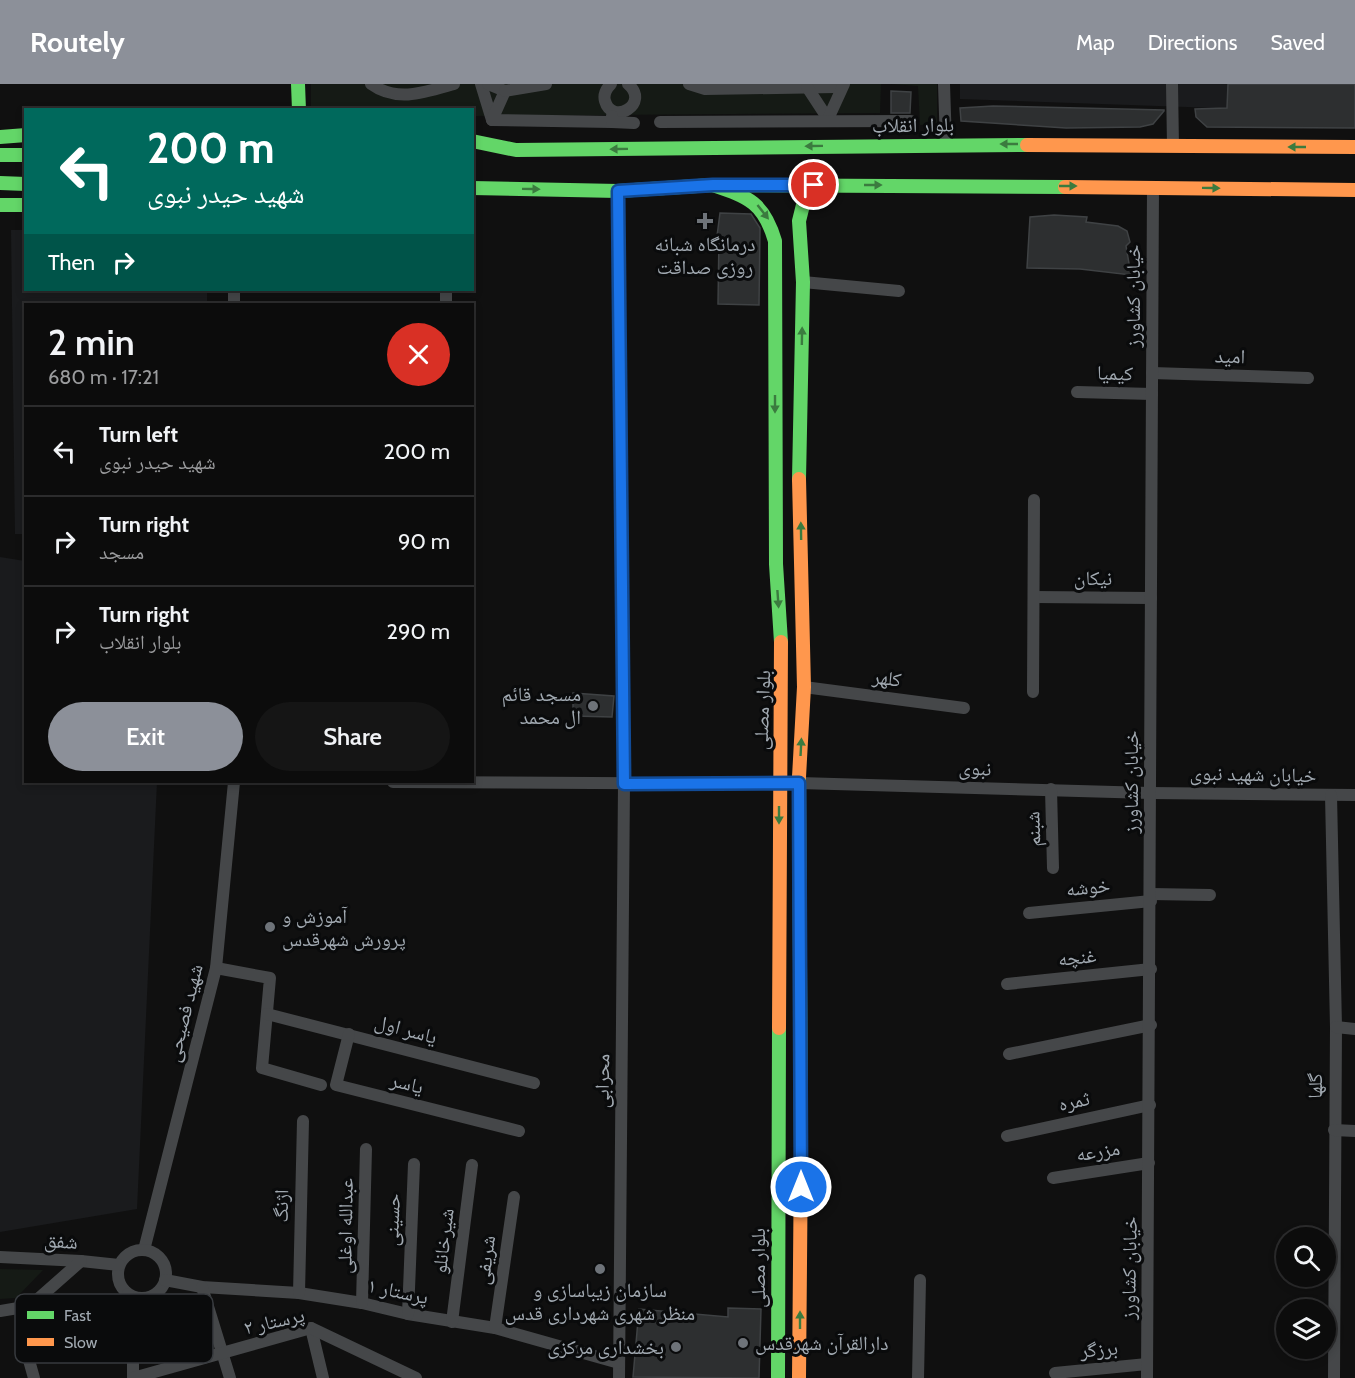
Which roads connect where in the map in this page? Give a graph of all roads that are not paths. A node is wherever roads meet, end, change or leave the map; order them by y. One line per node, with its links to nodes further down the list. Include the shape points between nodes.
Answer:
1 (298, 84): 15 (main road)
2 (371, 84): 3 (street, via 411,96)
3 (454, 84)
4 (482, 84): 18 (street)
5 (488, 84): 14 (street)
6 (546, 84): 14 (street)
7 (611, 84): 16 (street, via 604,95)
8 (628, 84): 16 (street, via 635,94 634,105)
9 (689, 84): 13 (street, via 705,89)
10 (842, 84): 13 (street); 17 (street)
11 (944, 84): 25 (street)
12 (1172, 84): 26 (street)
13 (807, 87): 17 (street)
14 (505, 91): 18 (street)
15 (299, 108)
16 (612, 116): 18 (street); 21 (street)
17 (828, 119): 19 (street); 20 (street)
18 (492, 120)
19 (910, 121)
20 (660, 122)
21 (634, 123)
22 (24, 135): 23 (main road)
23 (0, 137)
24 (474, 141): 28 (main road, بلوار انقلاب)
25 (946, 144): 26 (main road, بلوار انقلاب, one-way to 25); 28 (main road, بلوار انقلاب, one-way to 28)
26 (1173, 146): 27 (main road, بلوار انقلاب, one-way to 26)
27 (1355, 147)
28 (516, 150): 29 (main road)
29 (474, 152)
30 (0, 155): 31 (main road)
31 (24, 155)
32 (0, 183): 33 (main road)
33 (24, 183)
34 (834, 184): 35 (main road); 36 (main road, one-way to 36); 42 (main road, بلوار مصلی, via 803,205 799,221)
35 (713, 185): 39 (main road); 58 (main road, بلوار مصلی, one-way to 58, via 751,198 770,221 775,241 776,564 783,670)
36 (1153, 187): 38 (main road, one-way to 38); 44 (street, خیابان کشاورز)
37 (474, 188): 39 (main road, one-way to 39)
38 (1355, 190)
39 (618, 191): 57 (street, محرابی)
40 (0, 205): 41 (main road)
41 (24, 205)
42 (803, 282): 43 (street); 51 (main road, بلوار مصلی, one-way to 42, via 799,465)
43 (899, 291)
44 (1152, 373): 45 (street, امید); 47 (street, خیابان کشاورز)
45 (1308, 378)
46 (1077, 392): 47 (street, کیمیا)
47 (1152, 394): 50 (street, خیابان کشاورز)
48 (1034, 500): 49 (street)
49 (1034, 597): 50 (street, نیکان); 52 (street)
50 (1151, 598): 60 (street, خیابان کشاورز)
51 (804, 687): 53 (street, کلهر); 56 (main road, بلوار مصلی, one-way to 51)
52 (1033, 692)
53 (964, 708)
54 (474, 782): 57 (street)
55 (234, 783): 67 (street, شهید فصیحی)
56 (799, 783): 58 (main road); 59 (street, نبوی); 125 (main road, بلوار مصلی, one-way to 56)
57 (624, 784): 58 (street); 114 (street, محرابی)
58 (779, 784): 124 (main road, بلوار مصلی, one-way to 124)
59 (1051, 789): 60 (street, نبوی); 63 (street, شبنم)
60 (1150, 793): 61 (street, خیابان شهید نبوی); 65 (street, خیابان کشاورز)
61 (1331, 795): 62 (street, خیابان شهید نبوی); 72 (street, گلها)
62 (1355, 795)
63 (1053, 868)
64 (1210, 895): 65 (street, خوشه)
65 (1151, 898): 66 (street, خوشه); 68 (street, خیابان کشاورز)
66 (1029, 913)
67 (216, 968): 70 (street, via 270,978); 90 (street, شهید فصیحی)
68 (1151, 969): 69 (street, غنچه); 71 (street, خیابان کشاورز)
69 (1007, 984)
70 (267, 1014): 74 (street, یاسر اول); 77 (street, via 262,1068)
71 (1150, 1025): 75 (street); 78 (street, خیابان کشاورز)
72 (1336, 1028): 73 (street); 80 (street, گلها)
73 (1355, 1029)
74 (349, 1034): 76 (street, یاسر اول); 81 (street, یاسر, via 336,1085)
75 (1009, 1054)
76 (534, 1083)
77 (321, 1085)
78 (1150, 1105): 83 (street, ثمره); 85 (street, خیابان کشاورز)
79 (303, 1121): 97 (street, اژنگ)
80 (1334, 1130): 82 (street); 128 (street, گلها)
81 (519, 1131)
82 (1355, 1131)
83 (1007, 1136)
84 (366, 1149): 102 (street, عبدالله اوغلی)
85 (1149, 1163): 88 (street, مزرعه); 115 (street, خیابان کشاورز)
86 (414, 1164): 105 (street, حسینی)
87 (472, 1165): 107 (street, شیرخانلو)
88 (1053, 1178)
89 (514, 1197): 109 (street, شریفی)
90 (144, 1250): 93 (street, via 129,1253); 94 (street, via 164,1264)
91 (0, 1257): 92 (street, شفق)
92 (81, 1261): 93 (street, شفق); 98 (street)
93 (119, 1265): 99 (street, via 119,1281)
94 (165, 1280): 96 (street, پرستار ۱); 100 (street)
95 (920, 1280): 126 (street)
96 (202, 1287): 97 (street, پرستار ۱); 101 (street)
97 (299, 1293): 102 (street, پرستار ۱)
98 (44, 1294)
99 (128, 1294)
100 (155, 1294)
101 (204, 1294)
102 (362, 1303): 105 (street, پرستار ۱)
103 (15, 1308): 104 (street)
104 (0, 1311)
105 (408, 1314): 107 (street, پرستار ۱)
106 (213, 1322): 110 (street)
107 (452, 1322): 109 (street, پرستار ۱)
108 (311, 1328): 110 (street, پرستار ۲); 116 (street, پرستار ۲); 121 (street)
109 (495, 1328): 114 (street, پرستار ۱)
110 (223, 1354): 111 (street, پرستار ۲); 120 (street)
111 (213, 1357)
112 (30, 1363): 118 (street)
113 (189, 1363): 119 (street, پرستار ۲)
114 (619, 1363): 123 (street, محرابی)
115 (1147, 1364): 117 (street, برزگر); 127 (street, خیابان کشاورز)
116 (395, 1373): 122 (street, پرستار ۲)
117 (1055, 1373)
118 (34, 1378)
119 (133, 1378)
120 (230, 1378)
121 (323, 1378)
122 (416, 1378)
123 (619, 1378)
124 (778, 1378)
125 (799, 1378)
126 (918, 1378)
127 (1147, 1378)
128 (1334, 1378)

